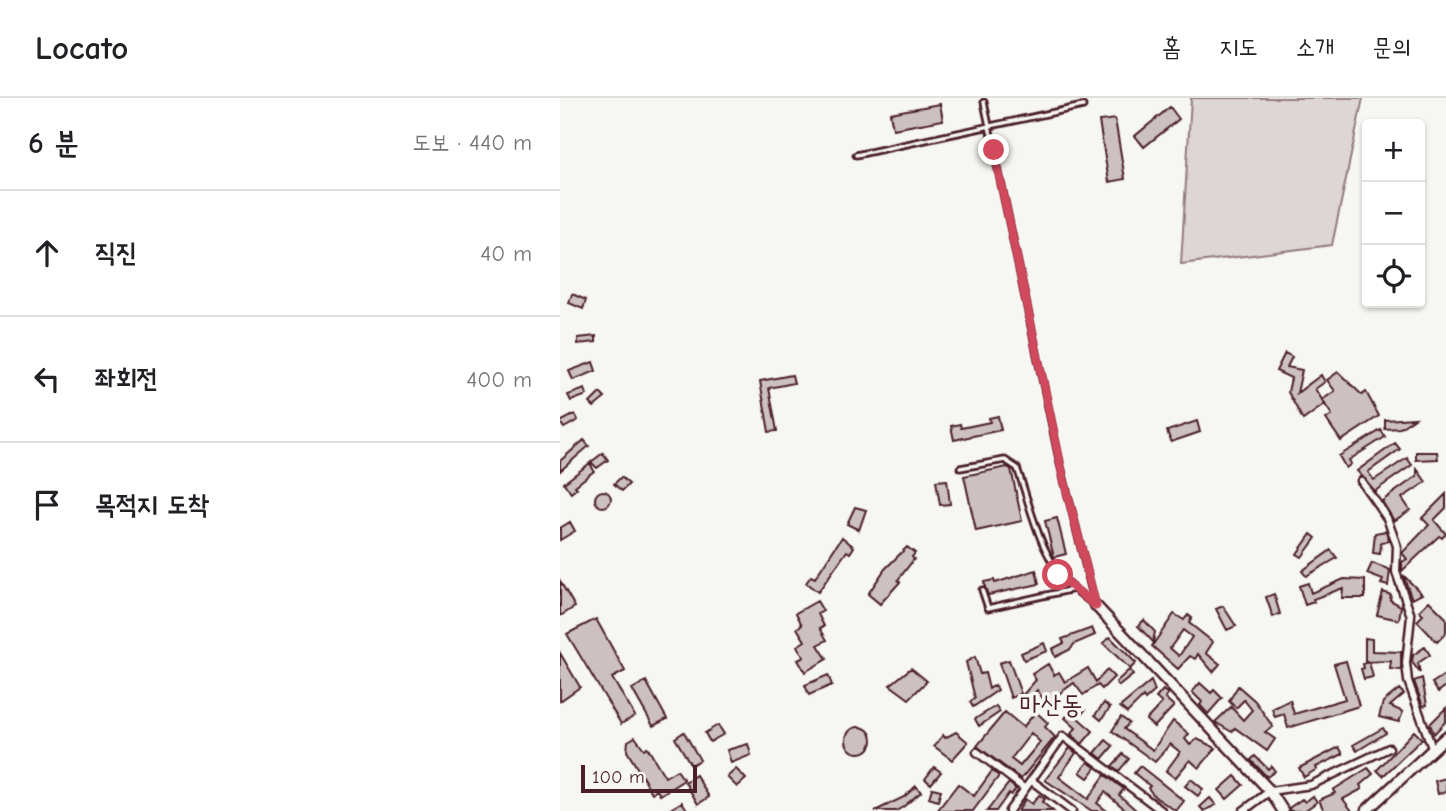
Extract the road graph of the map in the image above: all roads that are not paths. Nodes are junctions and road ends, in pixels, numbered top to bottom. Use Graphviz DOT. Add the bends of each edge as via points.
graph roads {
  1 [pos="984,102"];
  2 [pos="1083,106"];
  3 [pos="989,126"];
  4 [pos="856,155"];
  5 [pos="960,468"];
  6 [pos="1362,481"];
  7 [pos="1074,589"];
  8 [pos="982,590"];
  9 [pos="1096,606"];
  10 [pos="1446,737"];
  11 [pos="1389,748"];
  12 [pos="1432,748"];
  13 [pos="976,752"];
  14 [pos="1032,780"];
  15 [pos="1025,789"];
  16 [pos="1270,791"];
  17 [pos="1009,811"];
  18 [pos="1072,811"];
  19 [pos="1163,811"];
  20 [pos="1243,811"];
  21 [pos="1283,811"];
  22 [pos="1366,811"];
  1 -- 3 [label="lane"];
  2 -- 3 [label="lane"];
  3 -- 4 [label="lane"];
  3 -- 9 [label="lane" via="1062,470"];
  5 -- 7 [label="lane" via="1006,460 1017,468 1048,559"];
  6 -- 12 [label="street" via="1387,518 1397,546 1396,572 1411,615 1406,663 1409,681"];
  7 -- 8 [label="lane" via="988,608"];
  7 -- 9 [label="lane"];
  9 -- 16 [label="street"];
  10 -- 12 [label="street"];
  11 -- 16 [label="street" via="1311,785"];
  12 -- 22 [label="street"];
  13 -- 15 [label="street"];
  14 -- 15 [label="street"];
  14 -- 18 [label="street"];
  14 -- 19 [label="street" via="1063,736"];
  15 -- 17 [label="street"];
  16 -- 20 [label="street"];
  16 -- 21 [label="street"];
}
